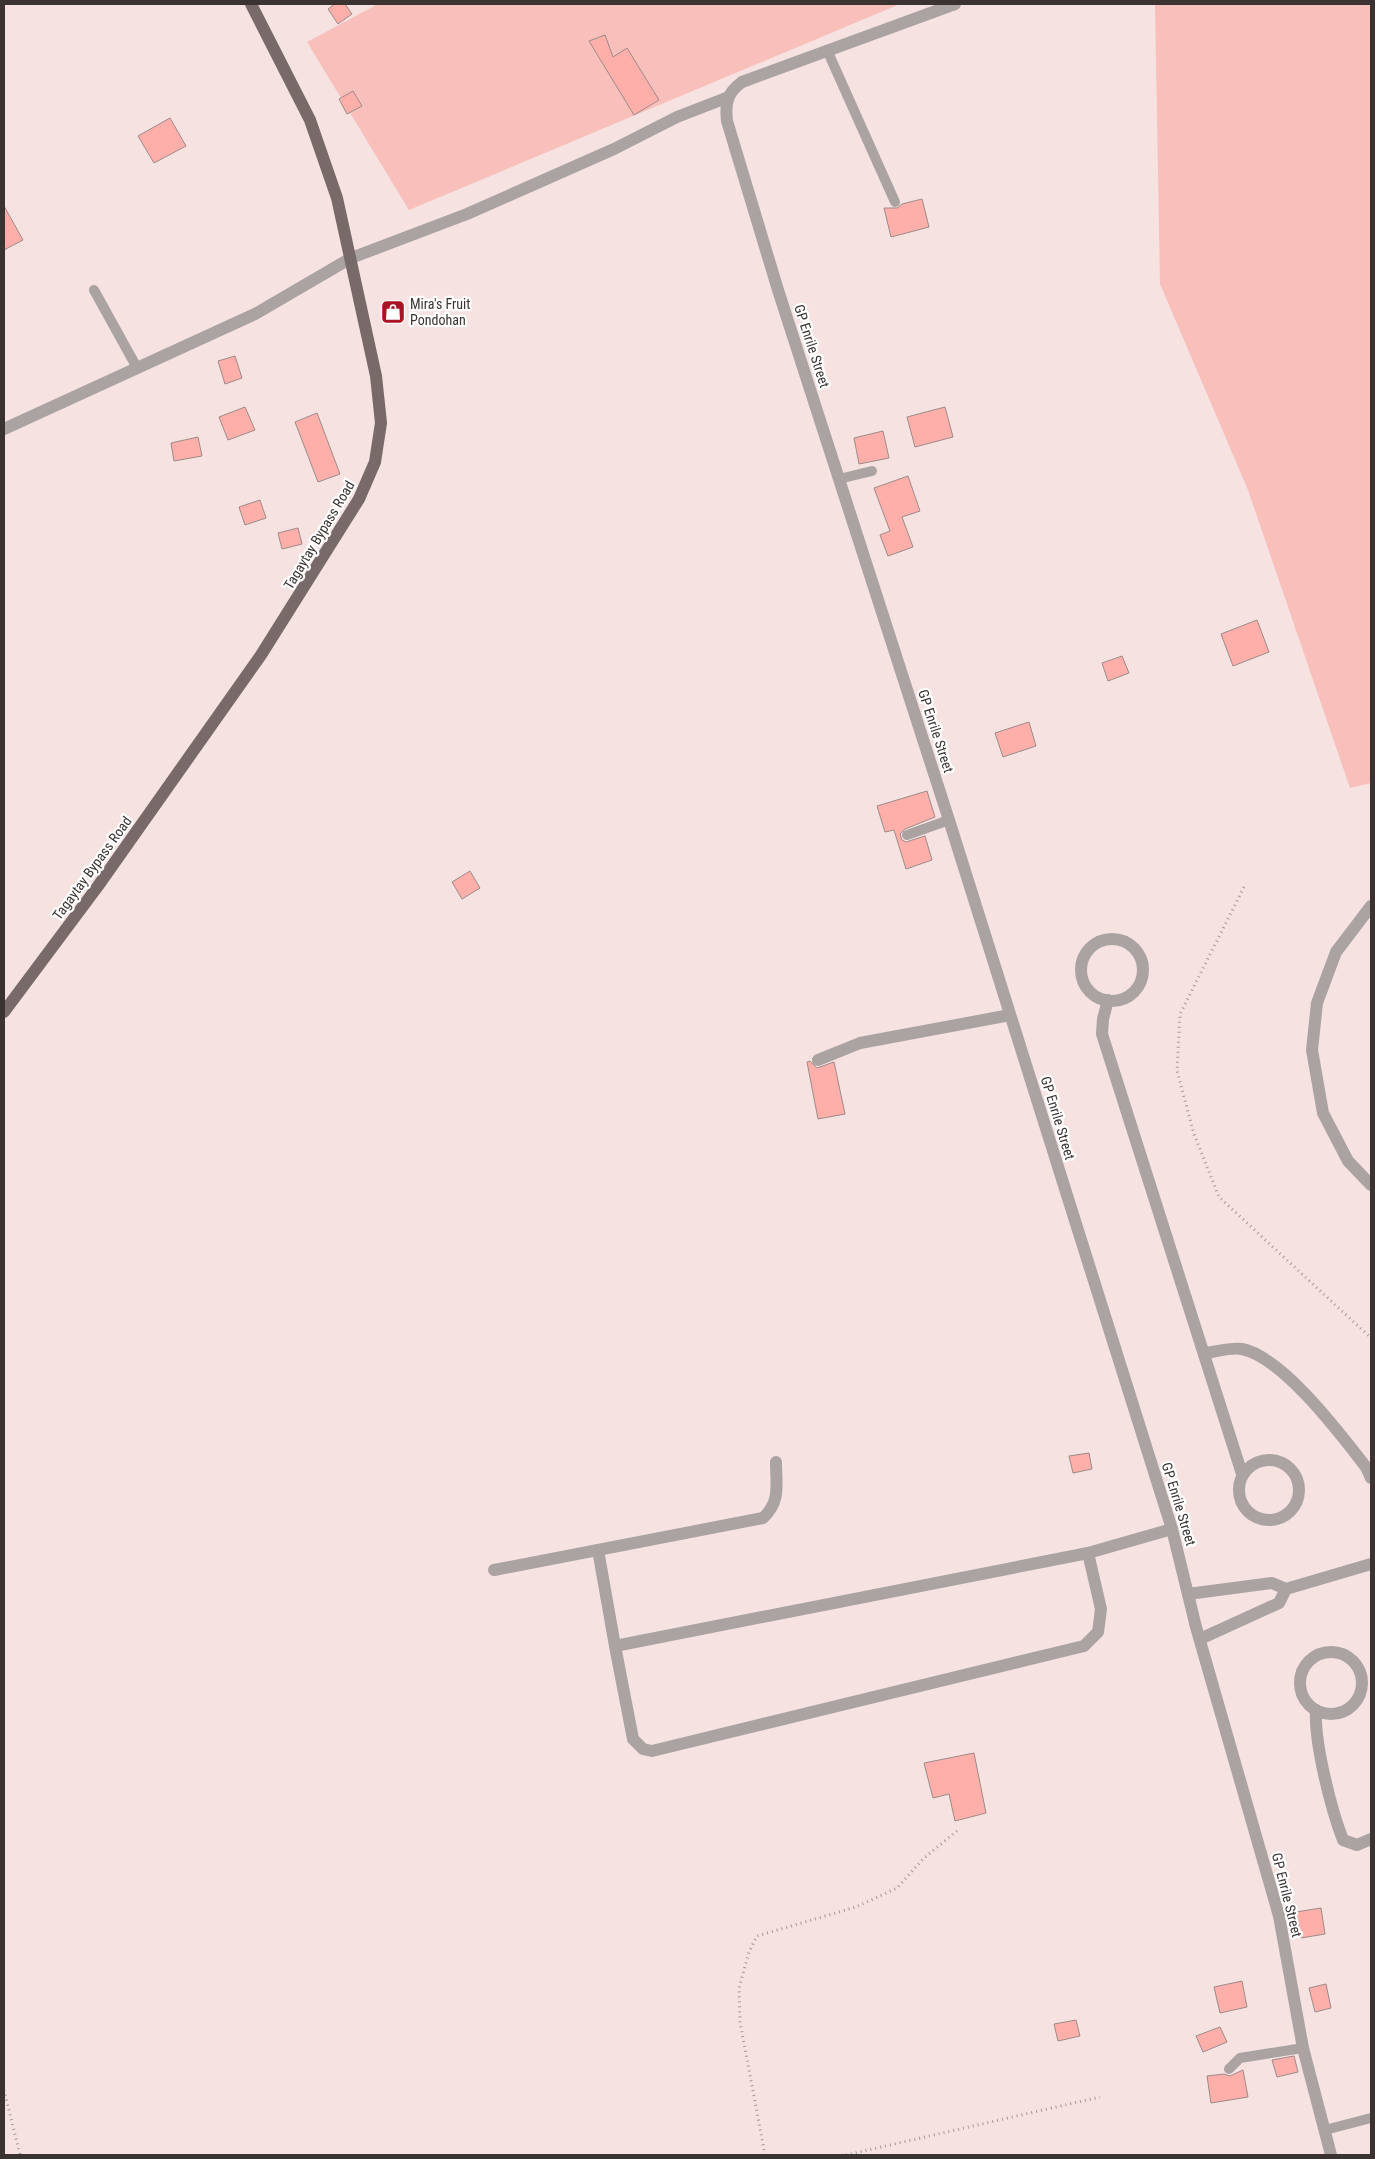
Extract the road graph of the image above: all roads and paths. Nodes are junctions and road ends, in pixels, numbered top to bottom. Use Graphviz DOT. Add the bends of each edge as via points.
graph roads {
  1 [pos="251,4"];
  2 [pos="955,4"];
  3 [pos="827,50"];
  4 [pos="726,98"];
  5 [pos="895,202"];
  6 [pos="351,258"];
  7 [pos="94,290"];
  8 [pos="136,366"];
  9 [pos="4,429"];
  10 [pos="872,471"];
  11 [pos="839,479"];
  12 [pos="949,820"];
  13 [pos="907,835"];
  14 [pos="1244,887"];
  15 [pos="1371,906"];
  16 [pos="1108,1000"];
  17 [pos="4,1012"];
  18 [pos="1010,1015"];
  19 [pos="818,1060"];
  20 [pos="1371,1185"];
  21 [pos="1371,1338"];
  22 [pos="1204,1353"];
  23 [pos="776,1462"];
  24 [pos="1242,1474"];
  25 [pos="1371,1478"];
  26 [pos="1172,1529"];
  27 [pos="598,1550"];
  28 [pos="1088,1553"];
  29 [pos="1371,1564"];
  30 [pos="494,1570"];
  31 [pos="1286,1589"];
  32 [pos="1188,1594"];
  33 [pos="1200,1639"];
  34 [pos="615,1646"];
  35 [pos="1316,1710"];
  36 [pos="958,1830"];
  37 [pos="1371,1839"];
  38 [pos="1302,2048"];
  39 [pos="1229,2069"];
  40 [pos="4,2090"];
  41 [pos="1100,2098"];
  42 [pos="1371,2118"];
  43 [pos="1325,2130"];
  44 [pos="20,2155"];
  45 [pos="765,2155"];
  46 [pos="846,2155"];
  47 [pos="1332,2155"];
  1 -- 6 [label="main road, Tagaytay Bypass Road" via="318,139 337,198"];
  2 -- 3 [label="street"];
  3 -- 4 [label="street" via="748,79"];
  3 -- 5 [label="lane"];
  4 -- 6 [label="street" via="677,117 614,149 467,214"];
  4 -- 11 [label="street, GP Enrile Street" via="727,121"];
  6 -- 8 [label="street" via="255,314"];
  6 -- 17 [label="main road, Tagaytay Bypass Road" via="380,409 378,449 366,486 261,655"];
  7 -- 8 [label="lane"];
  8 -- 9 [label="street"];
  10 -- 11 [label="lane"];
  11 -- 12 [label="street, GP Enrile Street"];
  12 -- 13 [label="lane"];
  12 -- 18 [label="street, GP Enrile Street"];
  14 -- 21 [label="path" via="1180,1014 1177,1071 1194,1134 1219,1197"];
  15 -- 20 [label="street" via="1336,952 1317,1003 1312,1050 1323,1113 1348,1161"];
  16 -- 16 [label="street" via="1129,996 1142,977 1143,964 1138,952 1117,939 1093,945 1085,955 1082,967 1083,979 1089,990"];
  16 -- 22 [label="street" via="1102,1034"];
  18 -- 19 [label="street" via="860,1043"];
  18 -- 26 [label="street, GP Enrile Street"];
  22 -- 24 [label="street"];
  22 -- 25 [label="street" via="1242,1349 1268,1361 1315,1402"];
  23 -- 27 [label="street" via="776,1499 773,1509 763,1518"];
  24 -- 24 [label="street" via="1238,1486 1240,1499 1254,1517 1276,1520 1294,1508 1300,1484 1286,1463 1274,1459 1261,1460"];
  26 -- 28 [label="street"];
  26 -- 32 [label="street, GP Enrile Street"];
  27 -- 30 [label="street"];
  27 -- 34 [label="street"];
  28 -- 34 [label="street"];
  28 -- 34 [label="street" via="1101,1609 1098,1632 1084,1646 652,1751 642,1749 633,1739"];
  29 -- 31 [label="street"];
  31 -- 32 [label="street" via="1272,1583"];
  31 -- 33 [label="street" via="1279,1603"];
  32 -- 33 [label="street, GP Enrile Street"];
  33 -- 38 [label="street, GP Enrile Street" via="1279,1916"];
  35 -- 35 [label="street" via="1337,1713 1356,1701 1361,1690 1361,1677 1347,1656 1323,1653 1312,1658 1304,1668 1301,1692"];
  35 -- 37 [label="street" via="1316,1734 1343,1840 1357,1845"];
  36 -- 45 [label="path" via="923,1859 897,1888 856,1907 757,1936 739,1988 740,2022"];
  38 -- 39 [label="lane" via="1240,2058"];
  38 -- 43 [label="street, GP Enrile Street"];
  40 -- 44 [label="path"];
  41 -- 46 [label="path"];
  42 -- 43 [label="lane"];
  43 -- 47 [label="street, GP Enrile Street"];
}
